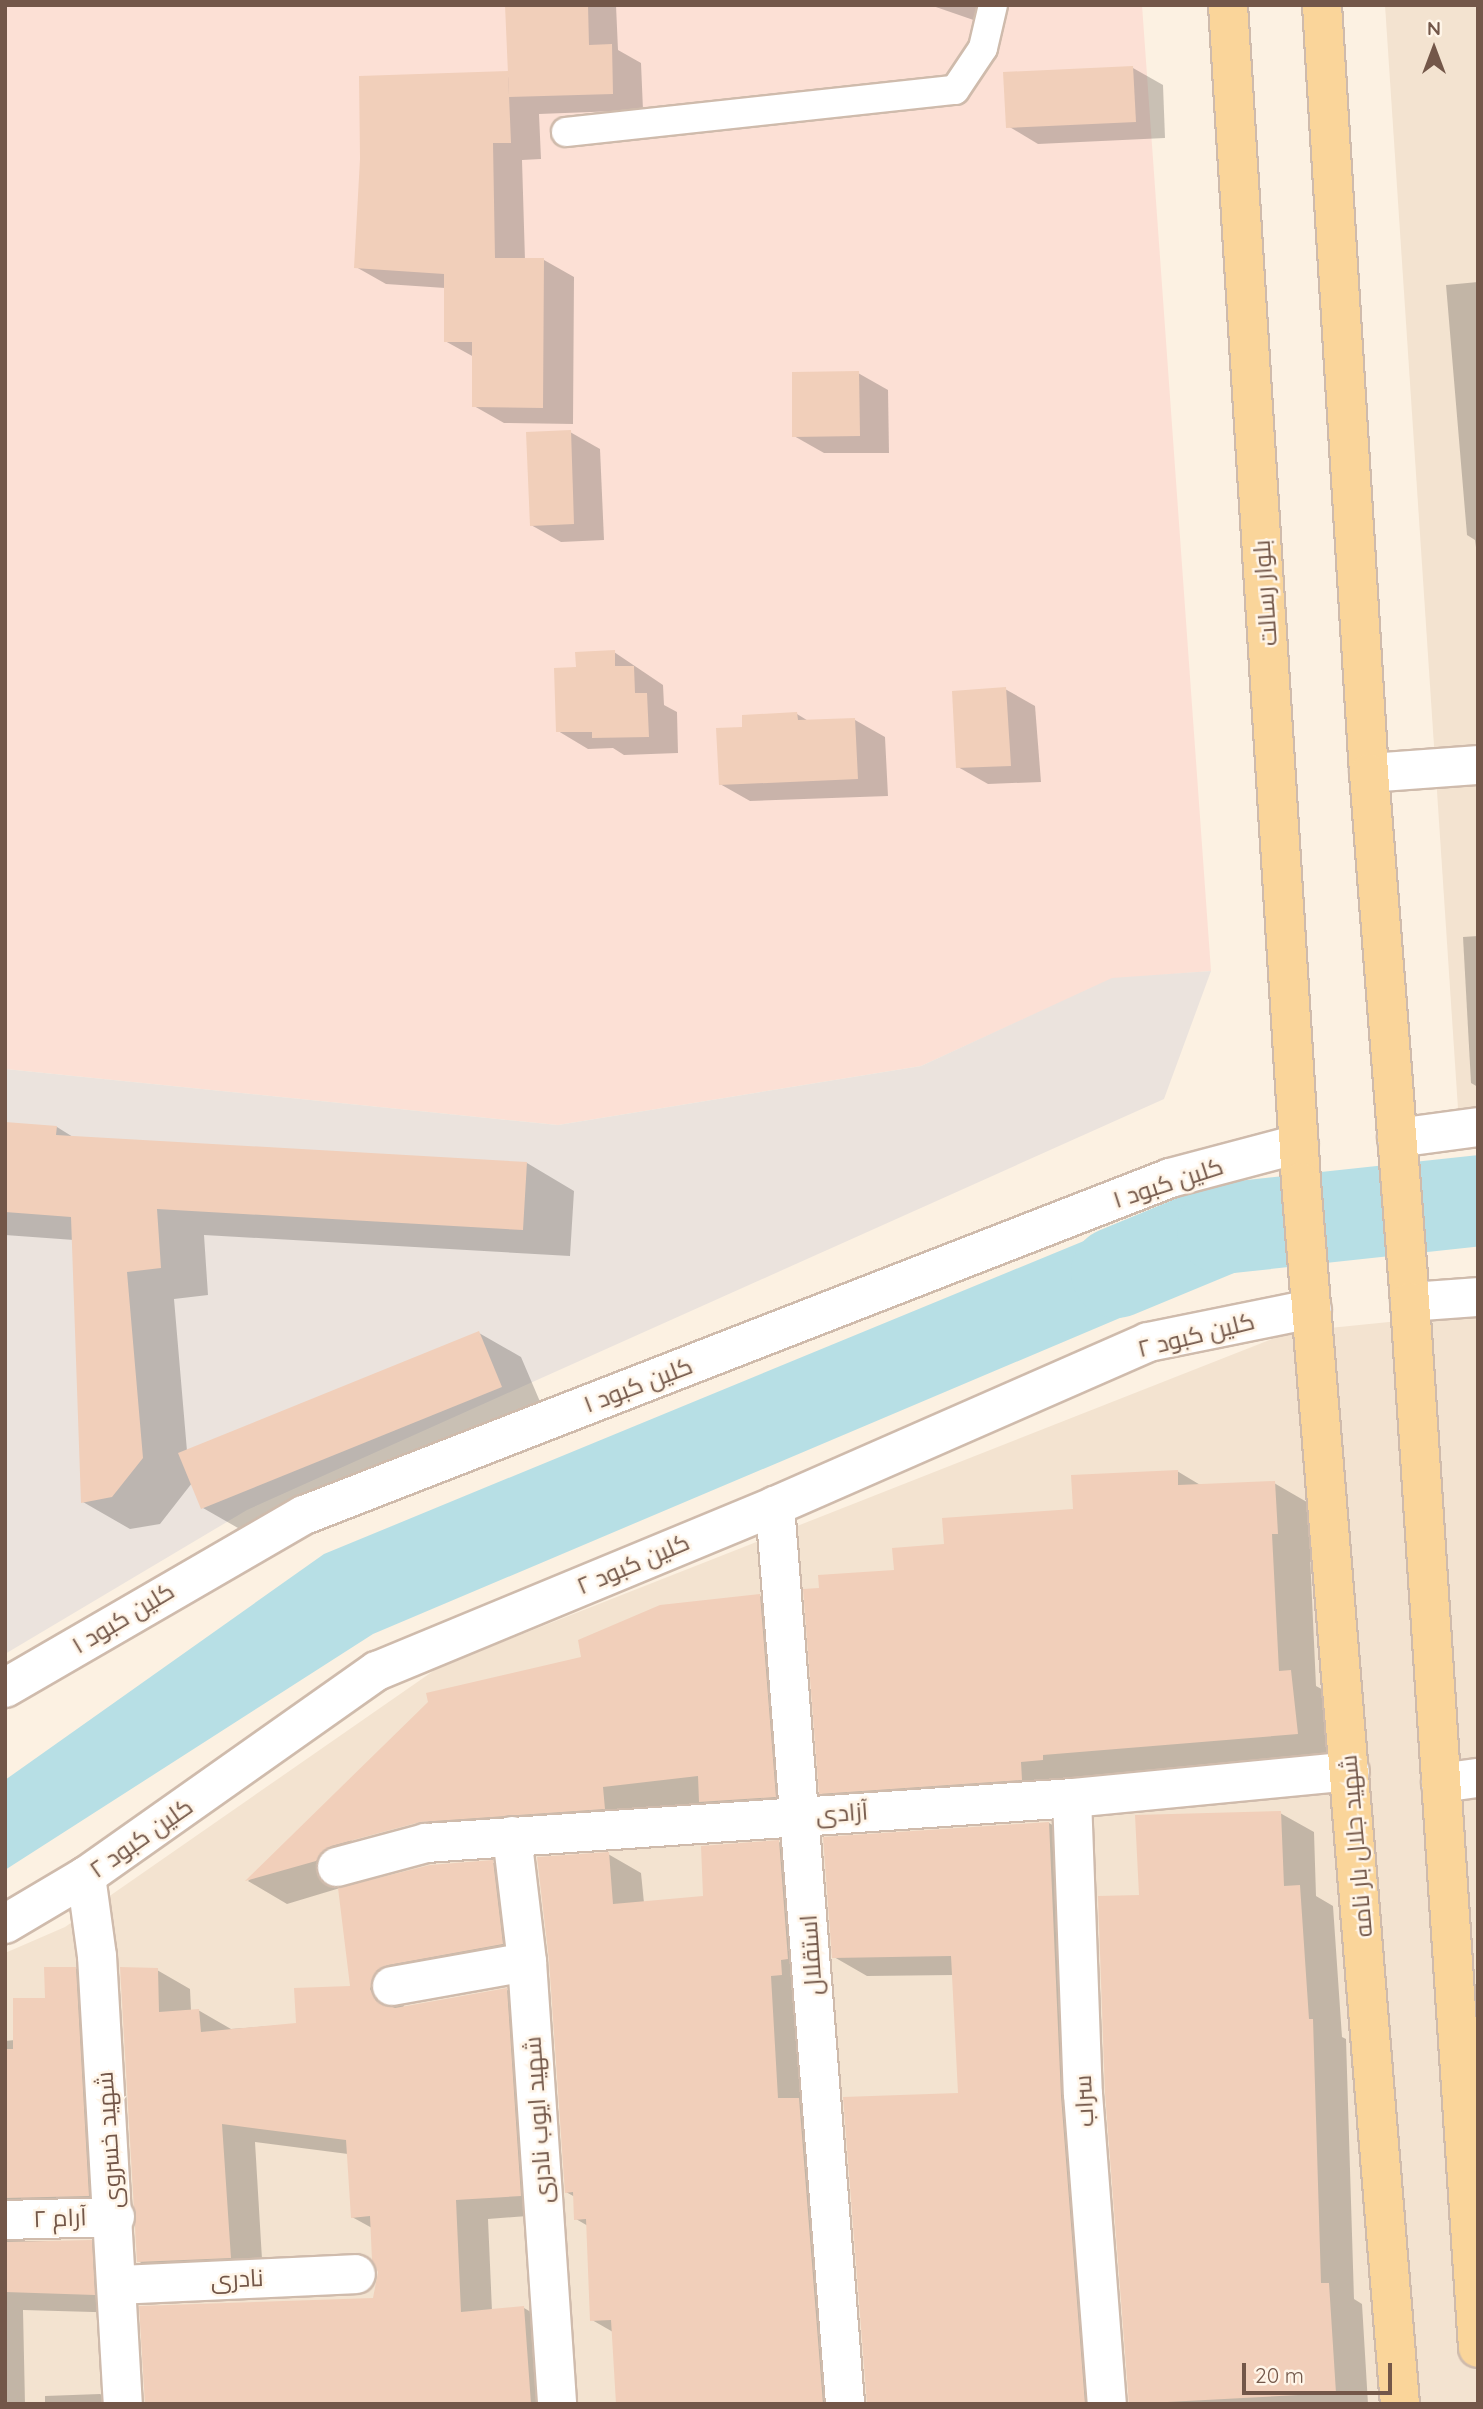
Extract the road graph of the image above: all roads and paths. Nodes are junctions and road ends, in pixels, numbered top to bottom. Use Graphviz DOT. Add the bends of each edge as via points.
graph roads {
  1 [pos="993,5"];
  2 [pos="1228,5"];
  3 [pos="1322,5"];
  4 [pos="566,132"];
  5 [pos="1478,765"];
  6 [pos="1369,773"];
  7 [pos="1478,1127"];
  8 [pos="1299,1144"];
  9 [pos="1398,1155"];
  10 [pos="1301,1182"];
  11 [pos="1409,1289"];
  12 [pos="1478,1297"];
  13 [pos="1311,1299"];
  14 [pos="775,1506"];
  15 [pos="5,1688"];
  16 [pos="1350,1771"];
  17 [pos="1459,1780"];
  18 [pos="1072,1798"];
  19 [pos="800,1816"];
  20 [pos="512,1836"];
  21 [pos="337,1867"];
  22 [pos="86,1876"];
  23 [pos="5,1924"];
  24 [pos="527,1962"];
  25 [pos="392,1986"];
  26 [pos="114,2217"];
  27 [pos="5,2220"];
  28 [pos="356,2274"];
  29 [pos="118,2285"];
  30 [pos="1478,2348"];
  31 [pos="123,2404"];
  32 [pos="557,2404"];
  33 [pos="845,2404"];
  34 [pos="1107,2404"];
  35 [pos="1400,2404"];
  1 -- 4 [label="lane" via="983,48 955,90"];
  2 -- 8 [label="main road, بلوار رسالت"];
  3 -- 6 [label="main road"];
  5 -- 6 [label="street"];
  6 -- 9 [label="main road"];
  7 -- 9 [label="street"];
  8 -- 10 [label="main road, بلوار رسالت"];
  8 -- 15 [label="street, کلین کبود ۱" via="1170,1178 304,1515"];
  9 -- 11 [label="main road"];
  10 -- 13 [label="main road, شهید جلال بار نامه"];
  11 -- 12 [label="street"];
  11 -- 17 [label="main road"];
  13 -- 14 [label="street, کلین کبود ۲" via="1148,1342"];
  13 -- 16 [label="main road, شهید جلال بار نامه"];
  14 -- 19 [label="street, استقلال"];
  14 -- 22 [label="street, کلین کبود ۲" via="377,1671"];
  16 -- 18 [label="street, آزادی"];
  16 -- 35 [label="main road, شهید جلال بار نامه"];
  17 -- 30 [label="main road"];
  18 -- 19 [label="street, آزادی"];
  18 -- 34 [label="street, سراب" via="1083,2094"];
  19 -- 20 [label="street, آزادی"];
  19 -- 33 [label="street, استقلال"];
  20 -- 21 [label="street, آزادی" via="426,1843"];
  20 -- 24 [label="street, شهید ایوب نادری"];
  22 -- 23 [label="street, کلین کبود ۲"];
  22 -- 26 [label="street, شهید خسروی" via="97,1956"];
  24 -- 25 [label="street"];
  24 -- 32 [label="street, شهید ایوب نادری"];
  26 -- 27 [label="street, آرام ۲"];
  26 -- 29 [label="street, شهید خسروی"];
  28 -- 29 [label="street, نادری"];
  29 -- 31 [label="street, شهید خسروی"];
}
